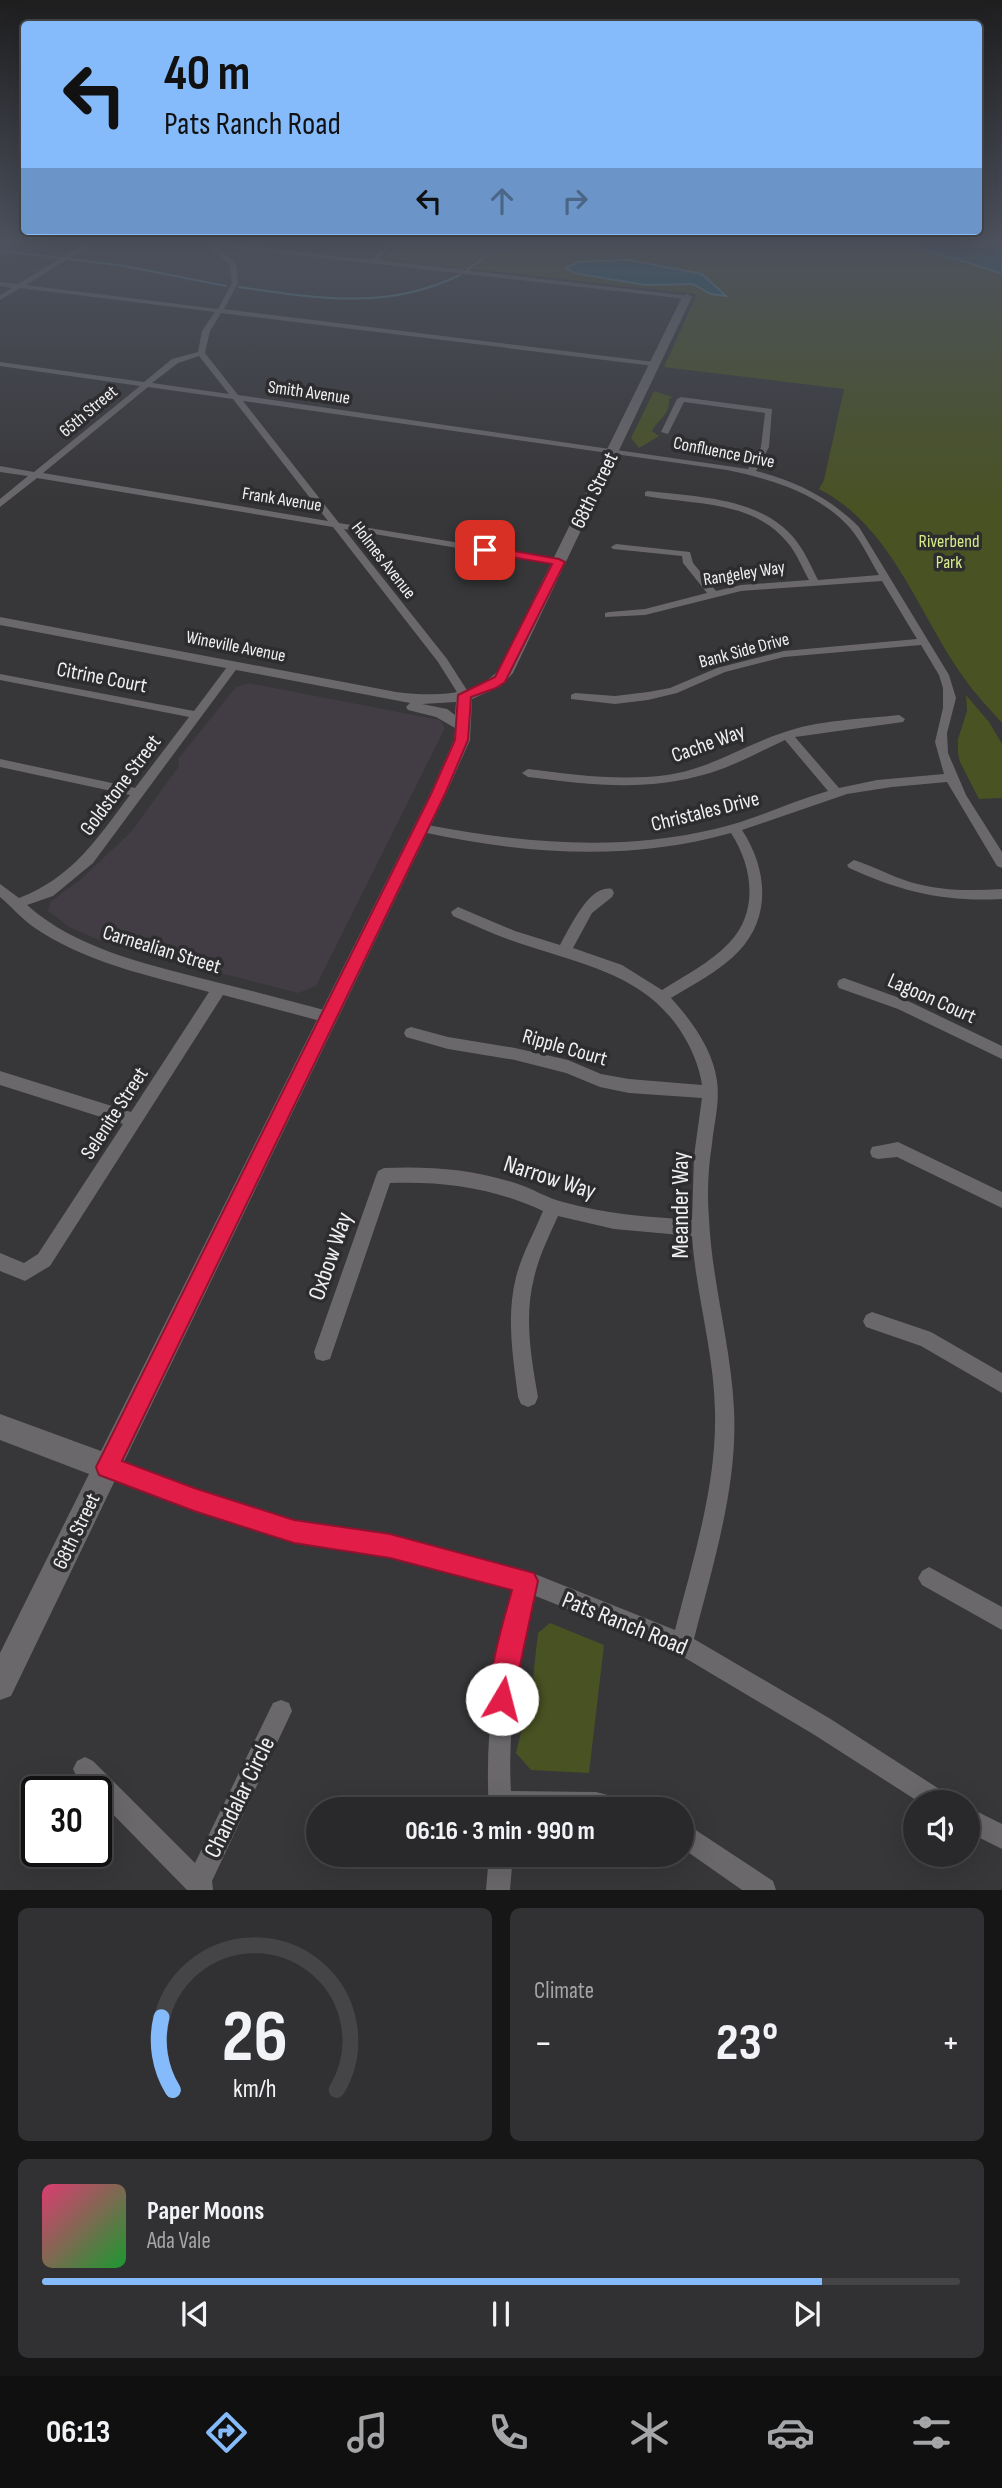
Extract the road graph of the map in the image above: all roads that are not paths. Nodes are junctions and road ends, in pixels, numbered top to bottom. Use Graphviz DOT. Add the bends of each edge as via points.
graph roads {
  1 [pos="206,330"];
  2 [pos="382,330"];
  3 [pos="671,330"];
  4 [pos="201,352"];
  5 [pos="0,364"];
  6 [pos="654,364"];
  7 [pos="145,384"];
  8 [pos="233,397"];
  9 [pos="665,432"];
  10 [pos="614,451"];
  11 [pos="0,469"];
  12 [pos="751,472"];
  13 [pos="36,474"];
  14 [pos="648,494"];
  15 [pos="0,504"];
  16 [pos="336,524"];
  17 [pos="616,547"];
  18 [pos="559,562"];
  19 [pos="886,578"];
  20 [pos="814,581"];
  21 [pos="713,594"];
  22 [pos="610,615"];
  23 [pos="0,621"];
  24 [pos="924,642"];
  25 [pos="234,665"];
  26 [pos="0,677"];
  27 [pos="369,692"];
  28 [pos="464,695"];
  29 [pos="575,697"];
  30 [pos="197,715"];
  31 [pos="899,719"];
  32 [pos="464,727"];
  33 [pos="787,735"];
  34 [pos="0,763"];
  35 [pos="528,772"];
  36 [pos="953,777"];
  37 [pos="138,793"];
  38 [pos="836,793"];
  39 [pos="422,828"];
  40 [pos="734,828"];
  41 [pos="1002,863"];
  42 [pos="854,865"];
  43 [pos="0,889"];
  44 [pos="607,893"];
  45 [pos="1002,894"];
  46 [pos="17,904"];
  47 [pos="458,912"];
  48 [pos="565,950"];
  49 [pos="844,984"];
  50 [pos="219,989"];
  51 [pos="660,998"];
  52 [pos="328,1017"];
  53 [pos="411,1033"];
  54 [pos="1002,1053"];
  55 [pos="0,1078"];
  56 [pos="710,1092"];
  57 [pos="133,1120"];
  58 [pos="878,1152"];
  59 [pos="384,1176"];
  60 [pos="1002,1200"];
  61 [pos="553,1207"];
  62 [pos="701,1229"];
  63 [pos="0,1262"];
  64 [pos="872,1321"];
  65 [pos="323,1352"];
  66 [pos="1002,1384"];
  67 [pos="528,1397"];
  68 [pos="0,1427"];
  69 [pos="107,1467"];
  70 [pos="929,1578"];
  71 [pos="526,1581"];
  72 [pos="1002,1619"];
  73 [pos="682,1644"];
  74 [pos="0,1685"];
  75 [pos="281,1711"];
  76 [pos="85,1769"];
  77 [pos="920,1790"];
  78 [pos="500,1797"];
  79 [pos="980,1825"];
  80 [pos="1002,1837"];
  81 [pos="694,1842"];
  82 [pos="499,1867"];
  83 [pos="201,1886"];
  84 [pos="757,1887"];
  85 [pos="498,1889"];
  1 -- 4 [label="street"];
  2 -- 6 [label="street"];
  3 -- 6 [label="street, 68th Street"];
  4 -- 7 [label="street, 65th Street" via="175,361"];
  4 -- 8 [label="street, Holmes Avenue"];
  5 -- 7 [label="street, Smith Avenue"];
  6 -- 10 [label="street, 68th Street"];
  7 -- 8 [label="street, Smith Avenue"];
  7 -- 13 [label="street, 65th Street"];
  8 -- 10 [label="street, Smith Avenue"];
  8 -- 16 [label="street, Holmes Avenue"];
  9 -- 12 [label="street" via="681,399 769,411 765,447"];
  10 -- 12 [label="street, Confluence Drive"];
  10 -- 18 [label="street, 68th Street"];
  11 -- 13 [label="street, Frank Avenue"];
  12 -- 19 [label="street, Confluence Drive" via="806,492 839,512 856,529"];
  13 -- 15 [label="street, 65th Street"];
  13 -- 16 [label="street, Frank Avenue"];
  14 -- 20 [label="street" via="719,504 774,524 793,543"];
  16 -- 18 [label="street, Frank Avenue"];
  16 -- 28 [label="street, Holmes Avenue" via="443,661"];
  17 -- 21 [label="street" via="687,554 688,563"];
  18 -- 28 [label="street, 68th Street" via="500,679"];
  19 -- 20 [label="street, Rangeley Way"];
  19 -- 24 [label="street, Confluence Drive"];
  20 -- 21 [label="street, Rangeley Way"];
  21 -- 22 [label="street, Rangeley Way" via="645,612"];
  23 -- 25 [label="street, Wineville Avenue"];
  24 -- 29 [label="street, Bank Side Drive" via="784,654 720,670 673,691 649,696 615,700"];
  24 -- 36 [label="street, Confluence Drive" via="952,691 941,738"];
  25 -- 27 [label="street, Wineville Avenue"];
  25 -- 30 [label="street, Goldstone Street"];
  26 -- 30 [label="street, Citrine Court"];
  27 -- 28 [label="street, Wineville Avenue" via="417,699"];
  27 -- 32 [label="street" via="387,703 441,713"];
  28 -- 32 [label="street, 68th Street"];
  30 -- 37 [label="street, Goldstone Street"];
  31 -- 33 [label="street, Cache Way"];
  32 -- 39 [label="street, 68th Street" via="455,758"];
  33 -- 35 [label="street, Cache Way" via="709,769 667,779 599,782"];
  33 -- 38 [label="street"];
  34 -- 37 [label="street"];
  36 -- 38 [label="street, Christales Drive"];
  36 -- 41 [label="street, Confluence Drive"];
  37 -- 46 [label="street, Goldstone Street" via="88,860 48,892"];
  38 -- 40 [label="street, Christales Drive"];
  39 -- 40 [label="street, Christales Drive" via="498,843 565,849 651,845"];
  39 -- 52 [label="street, 68th Street"];
  40 -- 51 [label="street" via="754,866 758,886 745,933 728,953"];
  42 -- 45 [label="street" via="901,887 961,896"];
  43 -- 46 [label="street, Carnealian Street"];
  44 -- 48 [label="street" via="587,909"];
  46 -- 50 [label="street, Carnealian Street" via="37,922 83,947"];
  47 -- 48 [label="street, Meander Way"];
  48 -- 51 [label="street, Meander Way" via="633,975"];
  49 -- 54 [label="street, Lagoon Court" via="902,1005"];
  50 -- 52 [label="street, Carnealian Street"];
  50 -- 57 [label="street, Selenite Street"];
  51 -- 56 [label="street, Meander Way" via="679,1016 695,1042"];
  52 -- 69 [label="street, 68th Street"];
  53 -- 56 [label="street, Ripple Court" via="515,1054 629,1086"];
  55 -- 57 [label="street"];
  56 -- 62 [label="street, Meander Way" via="700,1180"];
  57 -- 63 [label="street, Selenite Street" via="44,1260 25,1272"];
  58 -- 60 [label="street" via="898,1149"];
  59 -- 61 [label="street, Narrow Way" via="467,1177"];
  59 -- 65 [label="street, Oxbow Way"];
  61 -- 62 [label="street, Narrow Way" via="622,1223"];
  61 -- 67 [label="street" via="525,1276 521,1301 520,1349"];
  62 -- 73 [label="street, Meander Way" via="725,1413 714,1506"];
  64 -- 66 [label="street" via="925,1338"];
  68 -- 69 [label="street, Pats Ranch Road"];
  69 -- 71 [label="street, Pats Ranch Road" via="294,1532 390,1546"];
  69 -- 74 [label="street, 68th Street"];
  70 -- 72 [label="street"];
  71 -- 73 [label="street, Pats Ranch Road"];
  71 -- 78 [label="street" via="502,1699"];
  73 -- 77 [label="street, Pats Ranch Road"];
  75 -- 83 [label="street, Chandalar Circle"];
  76 -- 83 [label="street"];
  79 -- 80 [label="street"];
  81 -- 84 [label="street"];
  82 -- 85 [label="street"];
}
